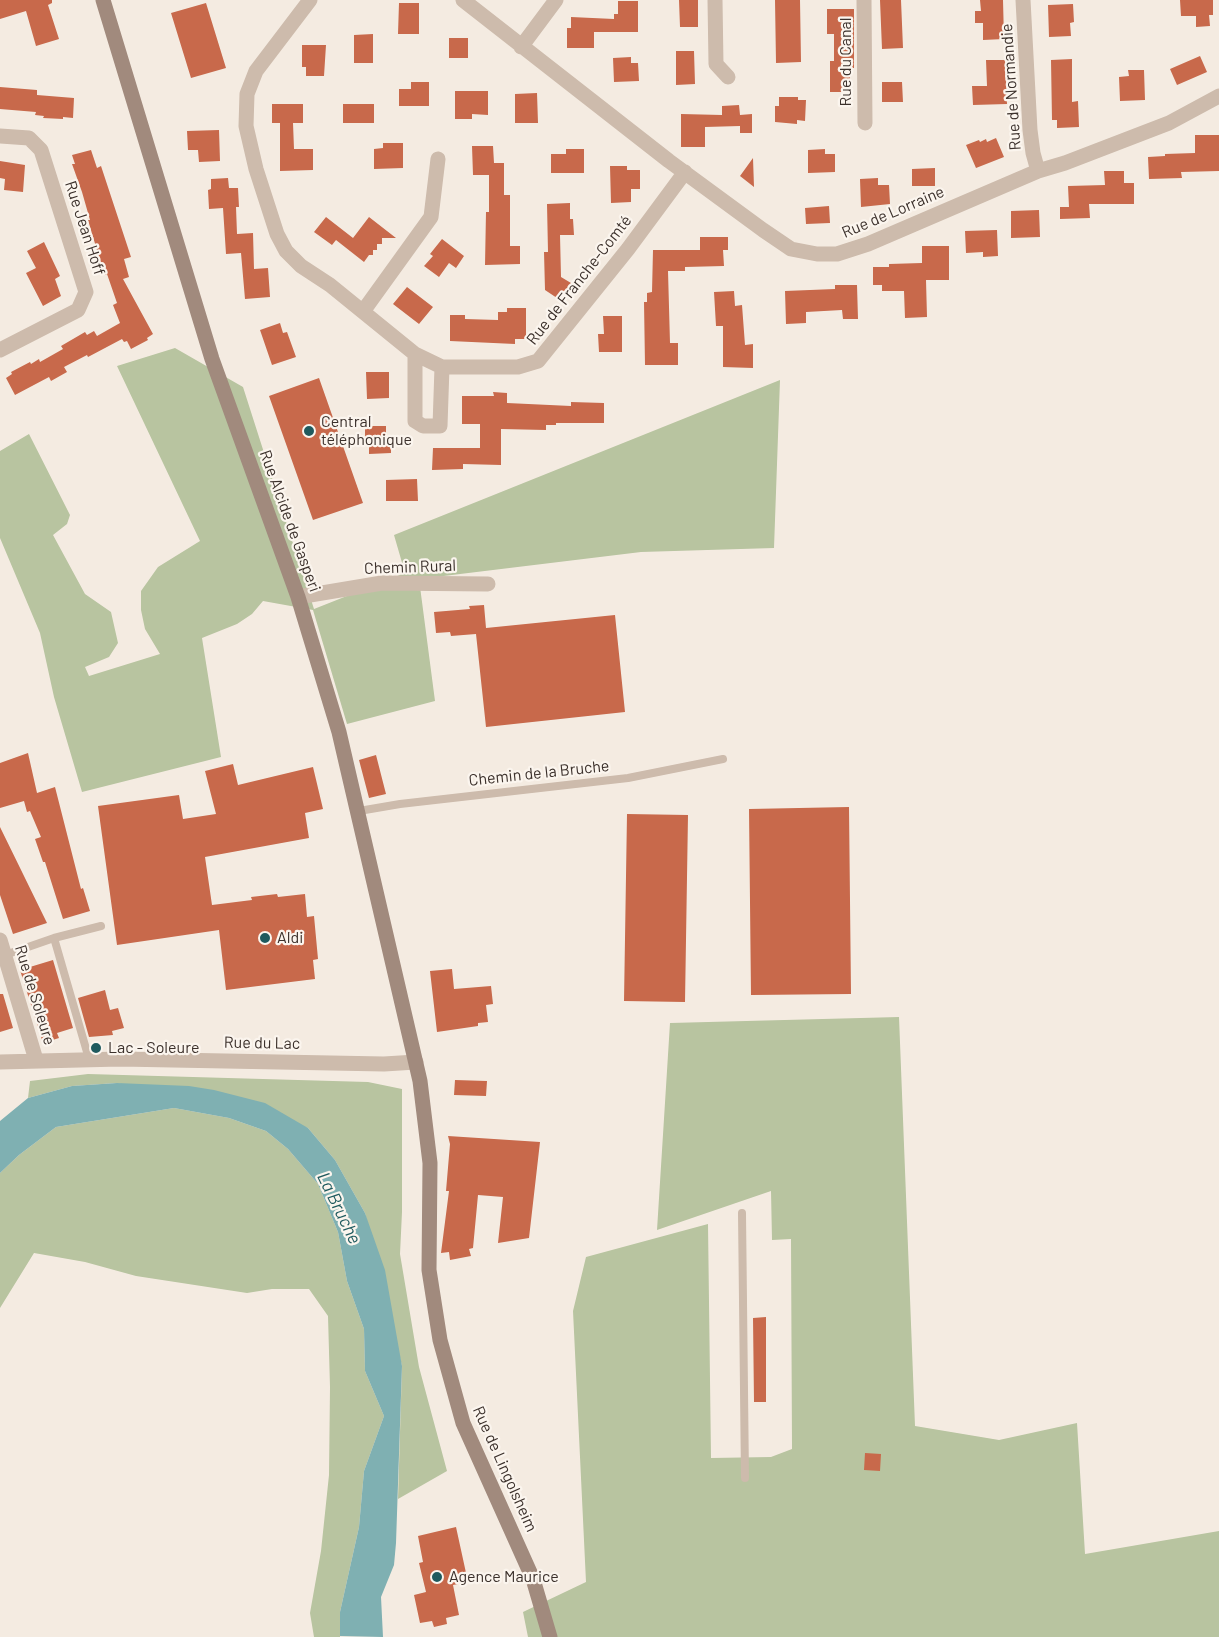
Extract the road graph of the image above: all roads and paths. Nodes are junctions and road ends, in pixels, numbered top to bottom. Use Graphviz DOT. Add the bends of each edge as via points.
graph roads {
  1 [pos="103,0"];
  2 [pos="310,0"];
  3 [pos="463,0"];
  4 [pos="556,0"];
  5 [pos="714,0"];
  6 [pos="864,0"];
  7 [pos="1023,0"];
  8 [pos="521,47"];
  9 [pos="728,77"];
  10 [pos="1219,96"];
  11 [pos="865,123"];
  12 [pos="0,136"];
  13 [pos="438,159"];
  14 [pos="1038,171"];
  15 [pos="685,172"];
  16 [pos="363,310"];
  17 [pos="0,350"];
  18 [pos="415,354"];
  19 [pos="442,367"];
  20 [pos="488,584"];
  21 [pos="298,597"];
  22 [pos="723,759"];
  23 [pos="359,811"];
  24 [pos="101,926"];
  25 [pos="54,938"];
  26 [pos="0,940"];
  27 [pos="5,955"];
  28 [pos="89,1059"];
  29 [pos="36,1060"];
  30 [pos="0,1062"];
  31 [pos="416,1062"];
  32 [pos="742,1213"];
  33 [pos="745,1478"];
  34 [pos="550,1637"];
  1 -- 21 [label="main road, Rue Alcide de Gasperi" via="212,359"];
  2 -- 16 [label="street, Rue de Franche-Comté" via="256,71 247,94 246,126 280,243 301,266"];
  3 -- 8 [label="street, Rue de Lorraine"];
  4 -- 8 [label="street"];
  5 -- 9 [label="street" via="716,64"];
  6 -- 11 [label="street, Rue du Canal"];
  7 -- 14 [label="street, Rue de Normandie" via="1030,130"];
  8 -- 15 [label="street, Rue de Lorraine"];
  10 -- 14 [label="street, Rue de Lorraine" via="1169,123"];
  12 -- 17 [label="street, Rue Jean Hoff" via="29,138 41,150 86,292 78,310"];
  13 -- 16 [label="street" via="431,217"];
  14 -- 15 [label="street, Rue de Lorraine" via="837,254 791,249"];
  15 -- 19 [label="street, Rue de Franche-Comté" via="538,361 518,367"];
  16 -- 18 [label="street, Rue de Franche-Comté"];
  18 -- 19 [label="street, Rue de Franche-Comté"];
  18 -- 19 [label="street" via="415,421 423,426 440,426"];
  20 -- 21 [label="street, Chemin Rural" via="382,583"];
  21 -- 23 [label="main road, Rue Alcide de Gasperi"];
  22 -- 23 [label="lane, Chemin de la Bruche" via="628,778"];
  23 -- 31 [label="main road, Rue Alcide de Gasperi"];
  24 -- 25 [label="lane"];
  25 -- 27 [label="lane"];
  25 -- 28 [label="lane"];
  26 -- 27 [label="street, Rue de Soleure"];
  27 -- 29 [label="street, Rue de Soleure"];
  28 -- 29 [label="street, Rue du Lac"];
  28 -- 31 [label="street, Rue du Lac"];
  29 -- 30 [label="street, Rue du Lac"];
  31 -- 34 [label="main road, Rue de Lingolsheim" via="430,1163 429,1270 442,1349 463,1423 533,1579"];
  32 -- 33 [label="lane"];
}
